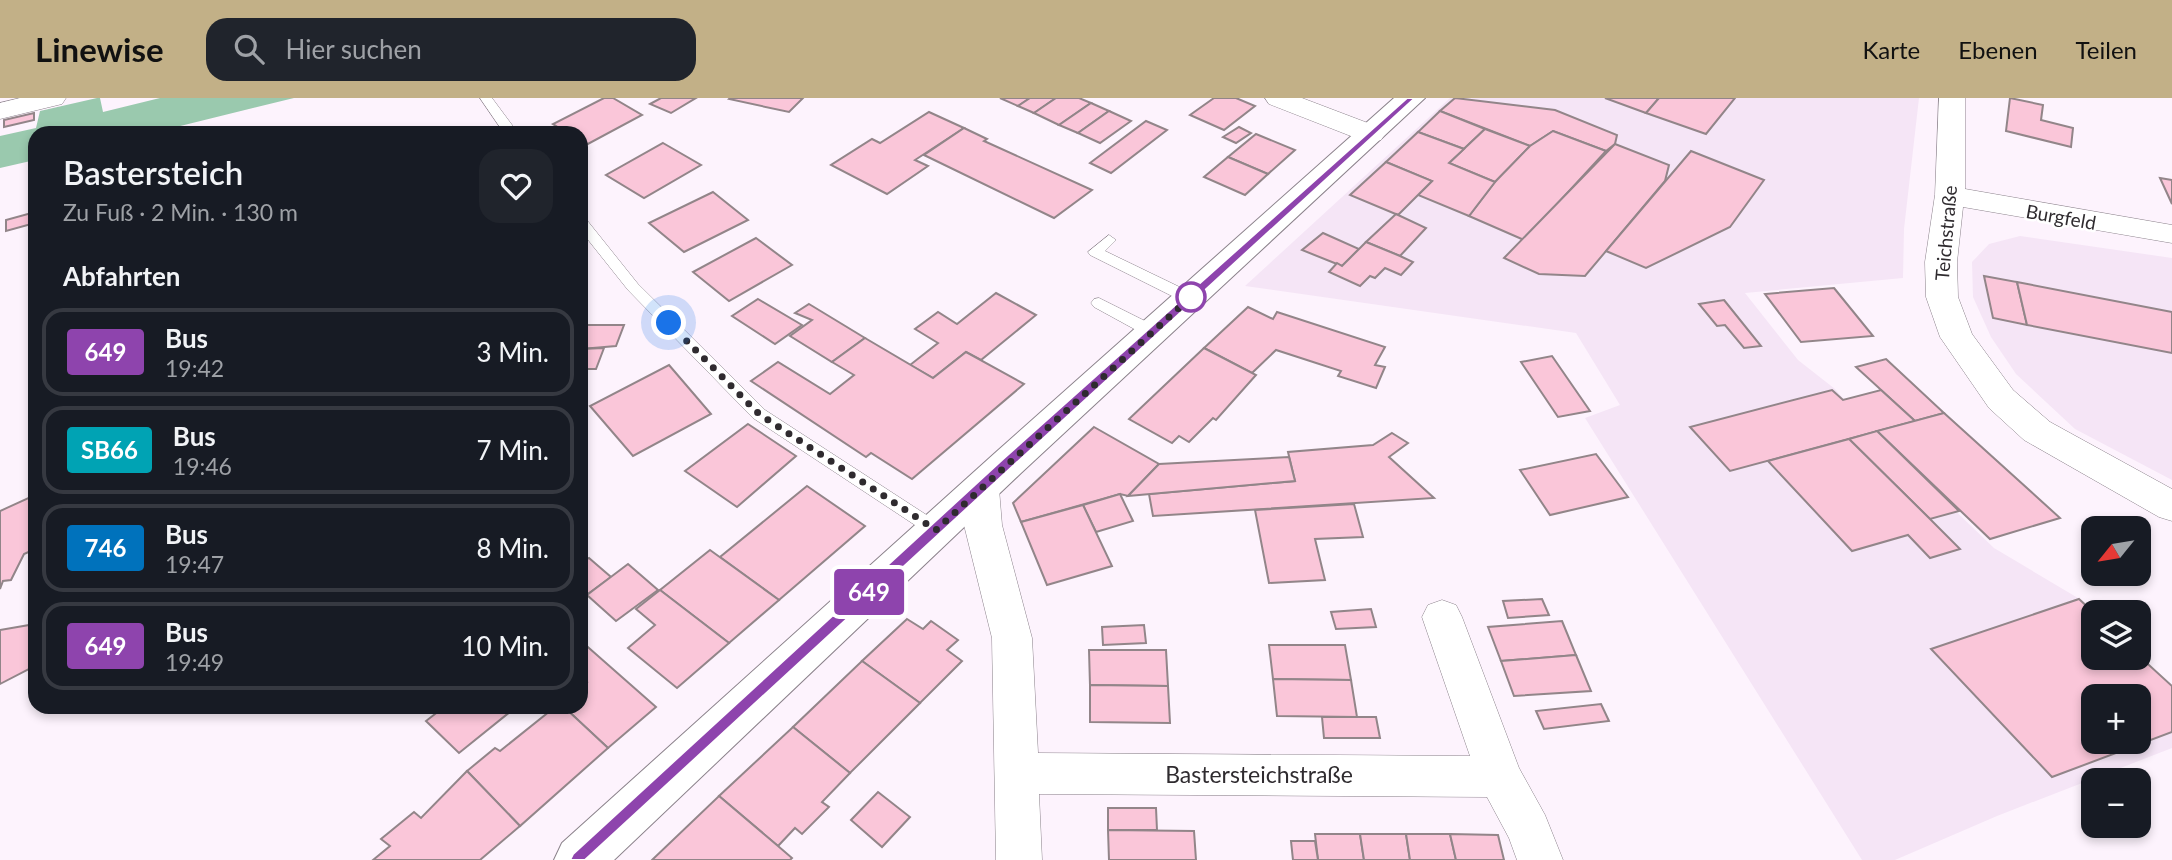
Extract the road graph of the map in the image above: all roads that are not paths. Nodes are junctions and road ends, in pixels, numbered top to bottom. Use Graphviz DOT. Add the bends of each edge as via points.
graph roads {
  1 [pos="53,98"];
  2 [pos="486,98"];
  3 [pos="1278,98"];
  4 [pos="1410,98"];
  5 [pos="1952,98"];
  6 [pos="0,111"];
  7 [pos="505,126"];
  8 [pos="1371,134"];
  9 [pos="1950,195"];
  10 [pos="588,231"];
  11 [pos="2172,234"];
  12 [pos="1109,240"];
  13 [pos="1189,298"];
  14 [pos="1099,303"];
  15 [pos="1153,332"];
  16 [pos="980,489"];
  17 [pos="2172,507"];
  18 [pos="936,530"];
  19 [pos="1442,617"];
  20 [pos="1018,773"];
  21 [pos="1500,777"];
  22 [pos="579,860"];
  23 [pos="1019,860"];
  24 [pos="1540,860"];
  1 -- 6 [label="street"];
  2 -- 7 [label="lane"];
  3 -- 8 [label="street"];
  4 -- 8 [label="main road"];
  5 -- 9 [label="street, Teichstraße"];
  8 -- 13 [label="main road"];
  9 -- 11 [label="street, Burgfeld"];
  9 -- 17 [label="street, Teichstraße" via="1943,236 1942,297 1957,337 1975,365 2001,399 2037,431"];
  10 -- 18 [label="lane" via="634,287 759,414"];
  12 -- 13 [label="lane" via="1095,253"];
  13 -- 15 [label="main road"];
  14 -- 15 [label="lane"];
  15 -- 16 [label="main road"];
  16 -- 18 [label="main road"];
  16 -- 20 [label="street" via="983,525 1012,638"];
  18 -- 22 [label="main road"];
  19 -- 21 [label="street"];
  20 -- 21 [label="street, Bastersteichstraße"];
  20 -- 23 [label="street"];
  21 -- 24 [label="street"];
}
